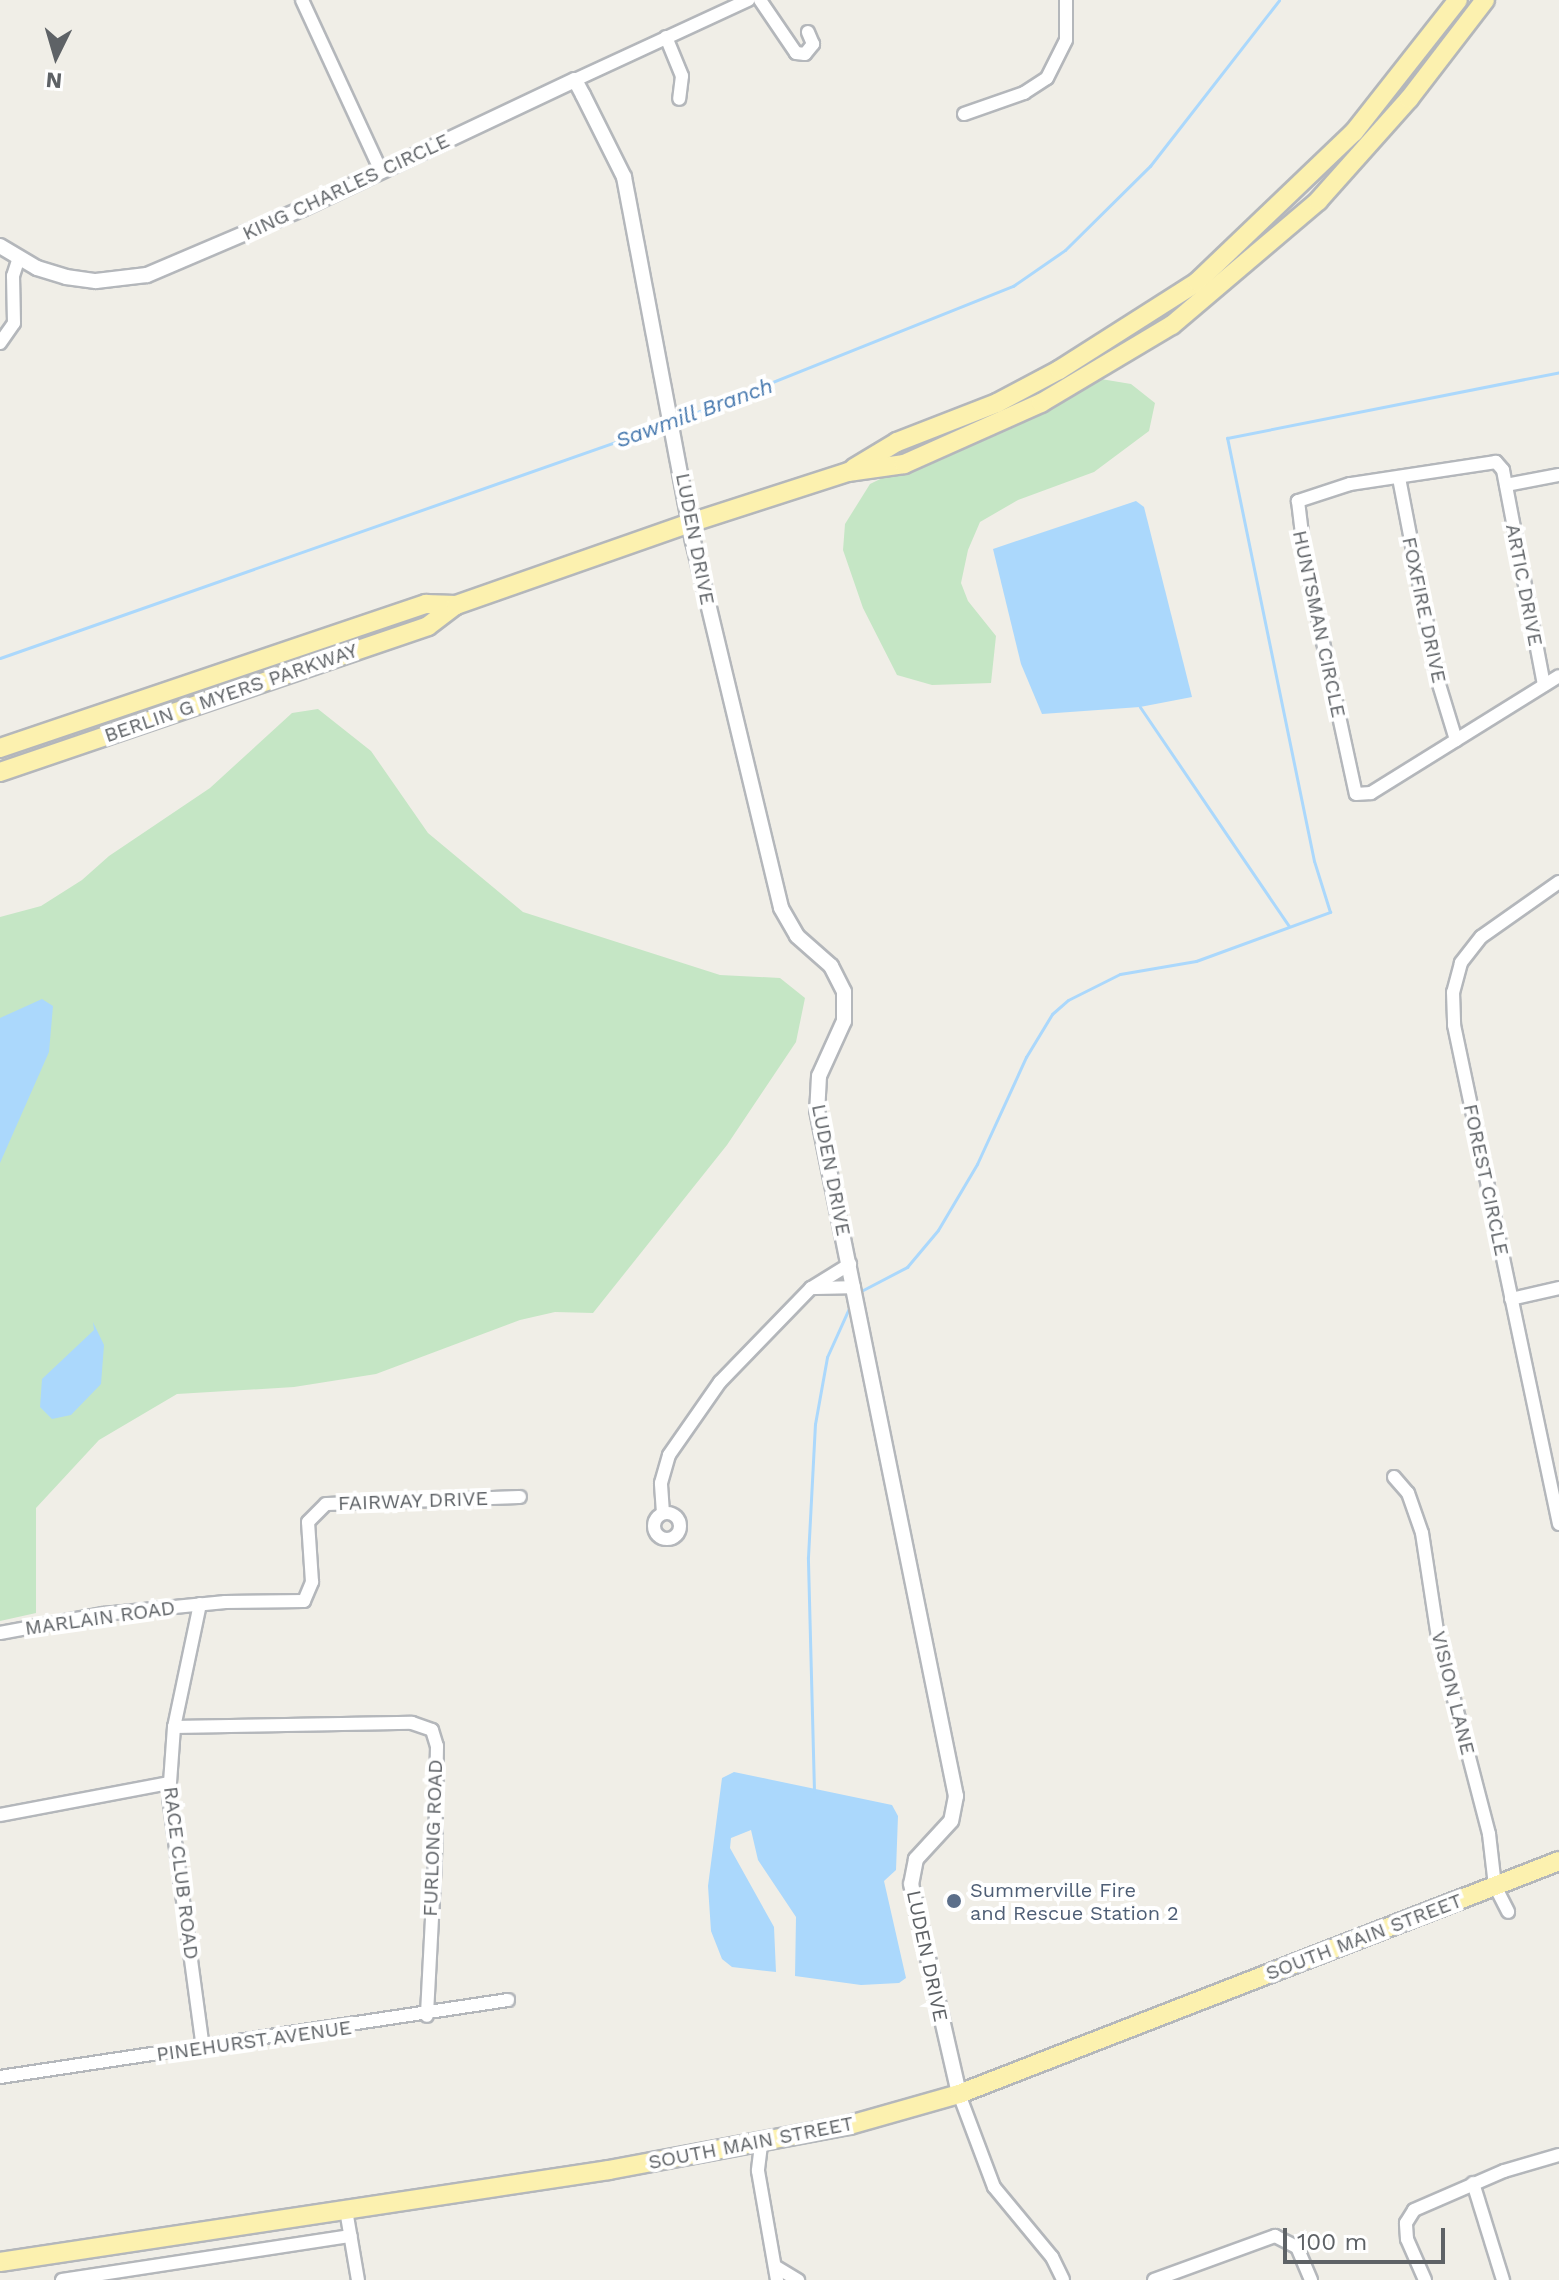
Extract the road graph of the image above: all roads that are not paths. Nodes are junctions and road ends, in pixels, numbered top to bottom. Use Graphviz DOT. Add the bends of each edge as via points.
graph roads {
  1 [pos="302,0"];
  2 [pos="748,0"];
  3 [pos="760,0"];
  4 [pos="1066,0"];
  5 [pos="1458,0"];
  6 [pos="1485,0"];
  7 [pos="808,32"];
  8 [pos="666,37"];
  9 [pos="575,80"];
  10 [pos="679,99"];
  11 [pos="964,114"];
  12 [pos="381,171"];
  13 [pos="0,246"];
  14 [pos="19,257"];
  15 [pos="0,343"];
  16 [pos="848,472"];
  17 [pos="1559,475"];
  18 [pos="1399,478"];
  19 [pos="1506,485"];
  20 [pos="690,523"];
  21 [pos="456,605"];
  22 [pos="1559,676"];
  23 [pos="1544,685"];
  24 [pos="1456,740"];
  25 [pos="0,748"];
  26 [pos="0,772"];
  27 [pos="1559,882"];
  28 [pos="850,1264"];
  29 [pos="854,1287"];
  30 [pos="811,1288"];
  31 [pos="1559,1288"];
  32 [pos="1511,1299"];
  33 [pos="1394,1477"];
  34 [pos="520,1497"];
  35 [pos="663,1513"];
  36 [pos="1559,1524"];
  37 [pos="200,1604"];
  38 [pos="0,1633"];
  39 [pos="174,1727"];
  40 [pos="169,1783"];
  41 [pos="0,1815"];
  42 [pos="1559,1861"];
  43 [pos="1495,1886"];
  44 [pos="1508,1912"];
  45 [pos="508,2000"];
  46 [pos="427,2016"];
  47 [pos="203,2048"];
  48 [pos="0,2077"];
  49 [pos="959,2094"];
  50 [pos="761,2145"];
  51 [pos="1559,2155"];
  52 [pos="1473,2183"];
  53 [pos="346,2210"];
  54 [pos="351,2236"];
  55 [pos="0,2262"];
  56 [pos="149,2274"];
  57 [pos="776,2274"];
  58 [pos="62,2280"];
  59 [pos="358,2280"];
  60 [pos="798,2280"];
  61 [pos="1063,2280"];
  62 [pos="1154,2280"];
  63 [pos="1311,2280"];
  64 [pos="1425,2280"];
  65 [pos="1503,2280"];
  1 -- 12 [label="street"];
  2 -- 8 [label="street, KING CHARLES CIRCLE"];
  3 -- 7 [label="street" via="796,53 805,54 813,44"];
  4 -- 11 [label="street" via="1066,40 1047,78 1024,93"];
  5 -- 16 [label="main road, BERLIN G MYERS PARKWAY" via="1354,132 1197,282 1059,370 997,403 897,442"];
  6 -- 16 [label="main road, BERLIN G MYERS PARKWAY" via="1409,99 1329,189 1172,325 1065,390 978,433 904,464"];
  8 -- 9 [label="street, KING CHARLES CIRCLE"];
  8 -- 10 [label="street" via="682,76"];
  9 -- 12 [label="street, KING CHARLES CIRCLE"];
  9 -- 20 [label="street, LUDEN DRIVE" via="624,177"];
  12 -- 14 [label="street, KING CHARLES CIRCLE" via="147,275 81,280 50,273"];
  13 -- 14 [label="street, KING CHARLES CIRCLE"];
  14 -- 15 [label="street" via="12,284 14,323"];
  16 -- 20 [label="main road, BERLIN G MYERS PARKWAY"];
  17 -- 19 [label="street"];
  18 -- 19 [label="street, HUNTSMAN CIRCLE" via="1488,461 1503,470"];
  18 -- 24 [label="street, FOXFIRE DRIVE" via="1438,681"];
  18 -- 24 [label="street, HUNTSMAN CIRCLE" via="1350,484 1298,501 1354,790 1371,793"];
  19 -- 23 [label="street, ARTIC DRIVE"];
  20 -- 21 [label="main road, BERLIN G MYERS PARKWAY"];
  20 -- 28 [label="street, LUDEN DRIVE" via="781,908 797,936 831,966 844,992 844,1021 824,1062 817,1093"];
  21 -- 25 [label="main road, BERLIN G MYERS PARKWAY" via="426,604"];
  21 -- 26 [label="main road, BERLIN G MYERS PARKWAY" via="428,626"];
  22 -- 23 [label="street, HUNTSMAN CIRCLE"];
  23 -- 24 [label="street, HUNTSMAN CIRCLE"];
  27 -- 32 [label="street, FOREST CIRCLE" via="1515,908 1475,943 1461,963 1453,992 1454,1025"];
  28 -- 29 [label="street, LUDEN DRIVE"];
  28 -- 30 [label="street"];
  29 -- 30 [label="street"];
  29 -- 49 [label="street, LUDEN DRIVE" via="956,1796 951,1821 916,1859 911,1884"];
  30 -- 35 [label="street" via="739,1359 669,1455 661,1483"];
  31 -- 32 [label="street"];
  32 -- 36 [label="street, FOREST CIRCLE"];
  33 -- 43 [label="street, VISION LANE" via="1408,1493 1422,1533 1438,1638 1489,1834"];
  34 -- 37 [label="street, FAIRWAY DRIVE" via="326,1504 308,1522 312,1582 304,1601"];
  37 -- 38 [label="street, MARLAIN ROAD" via="103,1614"];
  37 -- 39 [label="street, RACE CLUB ROAD"];
  39 -- 40 [label="street, RACE CLUB ROAD"];
  39 -- 46 [label="street, FURLONG ROAD" via="412,1723 432,1730 437,1746 435,1861"];
  40 -- 41 [label="street"];
  40 -- 47 [label="street, RACE CLUB ROAD"];
  42 -- 43 [label="main road, SOUTH MAIN STREET"];
  43 -- 44 [label="street, VISION LANE"];
  43 -- 49 [label="main road, SOUTH MAIN STREET"];
  45 -- 46 [label="street, PINEHURST AVENUE"];
  46 -- 47 [label="street, PINEHURST AVENUE"];
  47 -- 48 [label="street, PINEHURST AVENUE"];
  49 -- 50 [label="main road, SOUTH MAIN STREET"];
  49 -- 61 [label="street" via="994,2187 1052,2257"];
  50 -- 53 [label="main road, SOUTH MAIN STREET"];
  50 -- 57 [label="street" via="758,2171"];
  51 -- 52 [label="street"];
  52 -- 64 [label="street" via="1409,2215 1407,2239"];
  52 -- 65 [label="street"];
  53 -- 54 [label="street"];
  53 -- 55 [label="main road, SOUTH MAIN STREET"];
  54 -- 56 [label="street"];
  54 -- 59 [label="street"];
  56 -- 58 [label="street"];
  57 -- 60 [label="street"];
  62 -- 63 [label="street" via="1275,2236 1297,2247"];
}
